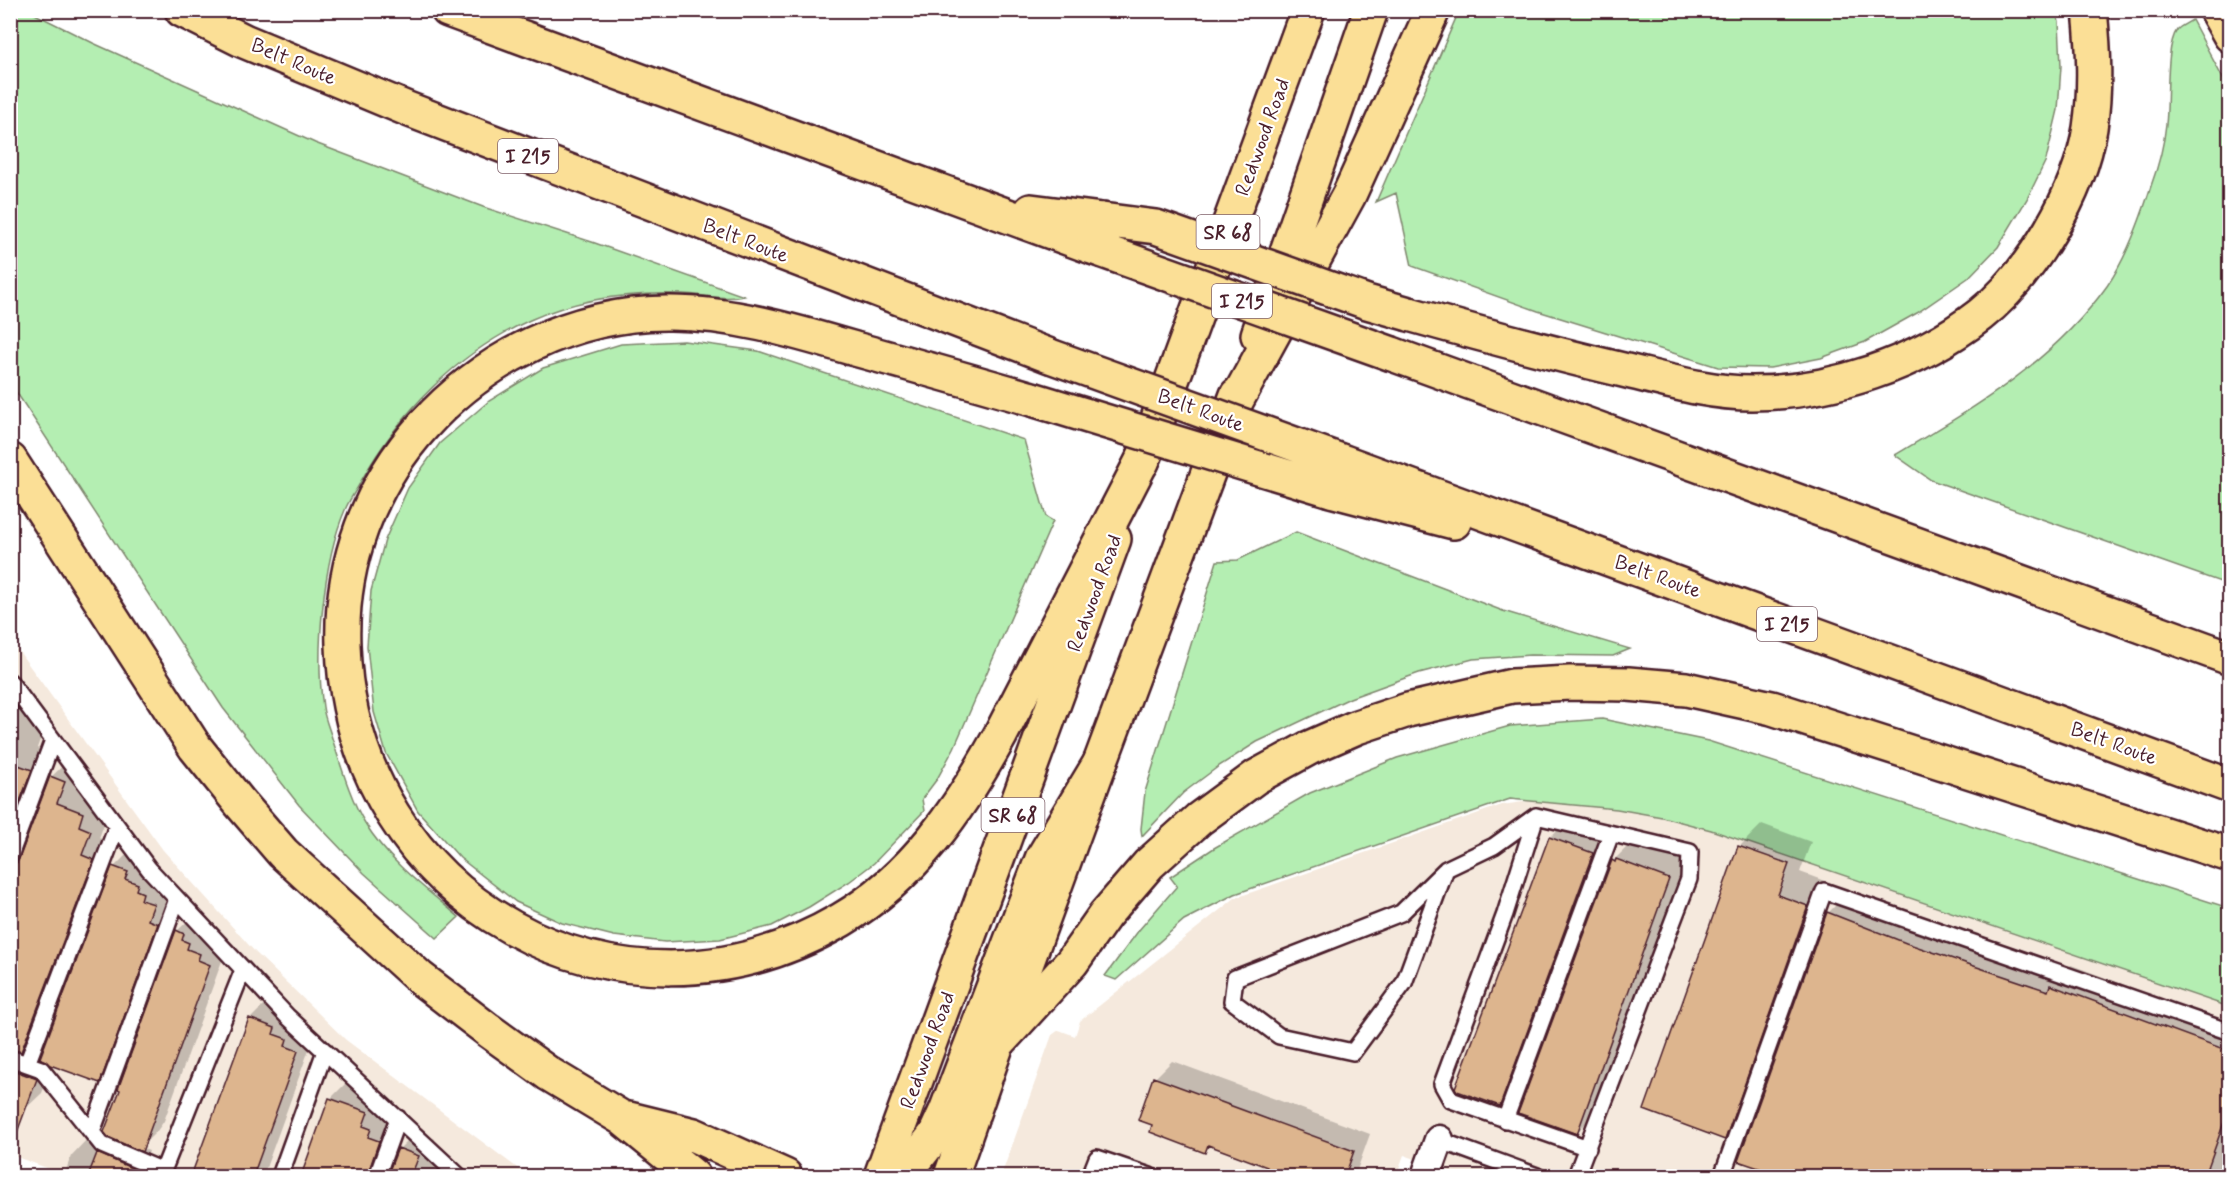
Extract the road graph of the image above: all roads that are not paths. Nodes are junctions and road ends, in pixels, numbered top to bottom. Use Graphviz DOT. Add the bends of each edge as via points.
graph roads {
  1 [pos="182,10"];
  2 [pos="448,10"];
  3 [pos="1308,10"];
  4 [pos="1371,10"];
  5 [pos="1433,10"];
  6 [pos="2090,10"];
  7 [pos="2216,10"];
  8 [pos="2229,35"];
  9 [pos="1097,234"];
  10 [pos="1233,407"];
  11 [pos="1146,453"];
  12 [pos="10,460"];
  13 [pos="1338,476"];
  14 [pos="2229,658"];
  15 [pos="10,682"];
  16 [pos="53,740"];
  17 [pos="1100,763"];
  18 [pos="2229,786"];
  19 [pos="1536,816"];
  20 [pos="117,826"];
  21 [pos="1611,834"];
  22 [pos="2229,855"];
  23 [pos="10,856"];
  24 [pos="1446,868"];
  25 [pos="177,899"];
  26 [pos="243,970"];
  27 [pos="2229,1032"];
  28 [pos="997,1044"];
  29 [pos="325,1051"];
  30 [pos="10,1058"];
  31 [pos="27,1064"];
  32 [pos="398,1118"];
  33 [pos="621,1118"];
  34 [pos="1506,1120"];
  35 [pos="92,1132"];
  36 [pos="1439,1140"];
  37 [pos="1588,1149"];
  38 [pos="162,1174"];
  39 [pos="280,1176"];
  40 [pos="377,1176"];
  41 [pos="459,1176"];
  42 [pos="693,1176"];
  43 [pos="785,1176"];
  44 [pos="881,1176"];
  45 [pos="903,1176"];
  46 [pos="951,1176"];
  47 [pos="1090,1176"];
  48 [pos="1150,1176"];
  49 [pos="1426,1176"];
  50 [pos="1538,1176"];
  51 [pos="1576,1176"];
  52 [pos="1722,1176"];
  1 -- 13 [label="main road, Belt Route / I 215, bridge" via="410,110 1050,356"];
  2 -- 9 [label="main road, I 215" via="972,203"];
  3 -- 11 [label="main road, Redwood Road / SR 68"];
  4 -- 10 [label="main road, SR 68"];
  5 -- 10 [label="main road" via="1349,195"];
  6 -- 9 [label="main road, bridge" via="2094,45 2090,129 2063,207 2041,246 1981,314 1943,340 1894,363 1807,390 1750,393 1696,387 1516,345 1367,302 1156,227"];
  7 -- 8 [label="main road"];
  9 -- 14 [label="main road, I 215, bridge" via="1392,354"];
  10 -- 17 [label="main road, SR 68"];
  11 -- 13 [label="main road, bridge" via="1001,734 939,833 894,881 843,920 779,949 712,965 647,967 580,956 507,927 474,905 420,852 376,786 361,752 349,710 342,620 356,539 372,502 391,467 445,402 511,354 583,324 624,315 667,313 709,315 794,331 1032,399"];
  11 -- 44 [label="main road, Redwood Road / SR 68"];
  12 -- 33 [label="main road" via="195,747 283,853 427,983 549,1074"];
  13 -- 18 [label="main road, Belt Route / I 215" via="1629,566"];
  15 -- 16 [label="lane"];
  16 -- 20 [label="lane"];
  16 -- 23 [label="lane"];
  17 -- 28 [label="main road, SR 68"];
  17 -- 45 [label="main road" via="1042,859 942,1119"];
  19 -- 21 [label="lane"];
  19 -- 24 [label="lane" via="1494,846"];
  19 -- 34 [label="lane" via="1505,914 1442,1084 1451,1100"];
  20 -- 25 [label="lane"];
  20 -- 31 [label="lane"];
  21 -- 34 [label="lane"];
  21 -- 37 [label="lane" via="1690,852 1689,879"];
  22 -- 28 [label="main road" via="1772,708 1686,689 1628,684 1512,686 1408,710 1357,727 1256,777 1199,819 1149,864 1105,915 1072,962"];
  24 -- 24 [label="lane" via="1401,913 1235,978 1232,1001 1279,1036 1353,1052 1404,983"];
  25 -- 26 [label="lane"];
  25 -- 35 [label="lane"];
  26 -- 29 [label="lane"];
  26 -- 38 [label="lane"];
  27 -- 52 [label="lane" via="1824,891"];
  28 -- 46 [label="main road, SR 68"];
  29 -- 32 [label="lane"];
  29 -- 39 [label="lane"];
  30 -- 31 [label="lane"];
  31 -- 35 [label="lane" via="41,1070"];
  32 -- 40 [label="lane"];
  32 -- 41 [label="lane"];
  33 -- 42 [label="main road"];
  33 -- 43 [label="main road" via="694,1135"];
  34 -- 37 [label="lane"];
  35 -- 38 [label="lane" via="102,1145"];
  36 -- 49 [label="street"];
  36 -- 50 [label="lane"];
  37 -- 51 [label="lane"];
  47 -- 48 [label="lane" via="1097,1158"];
}
